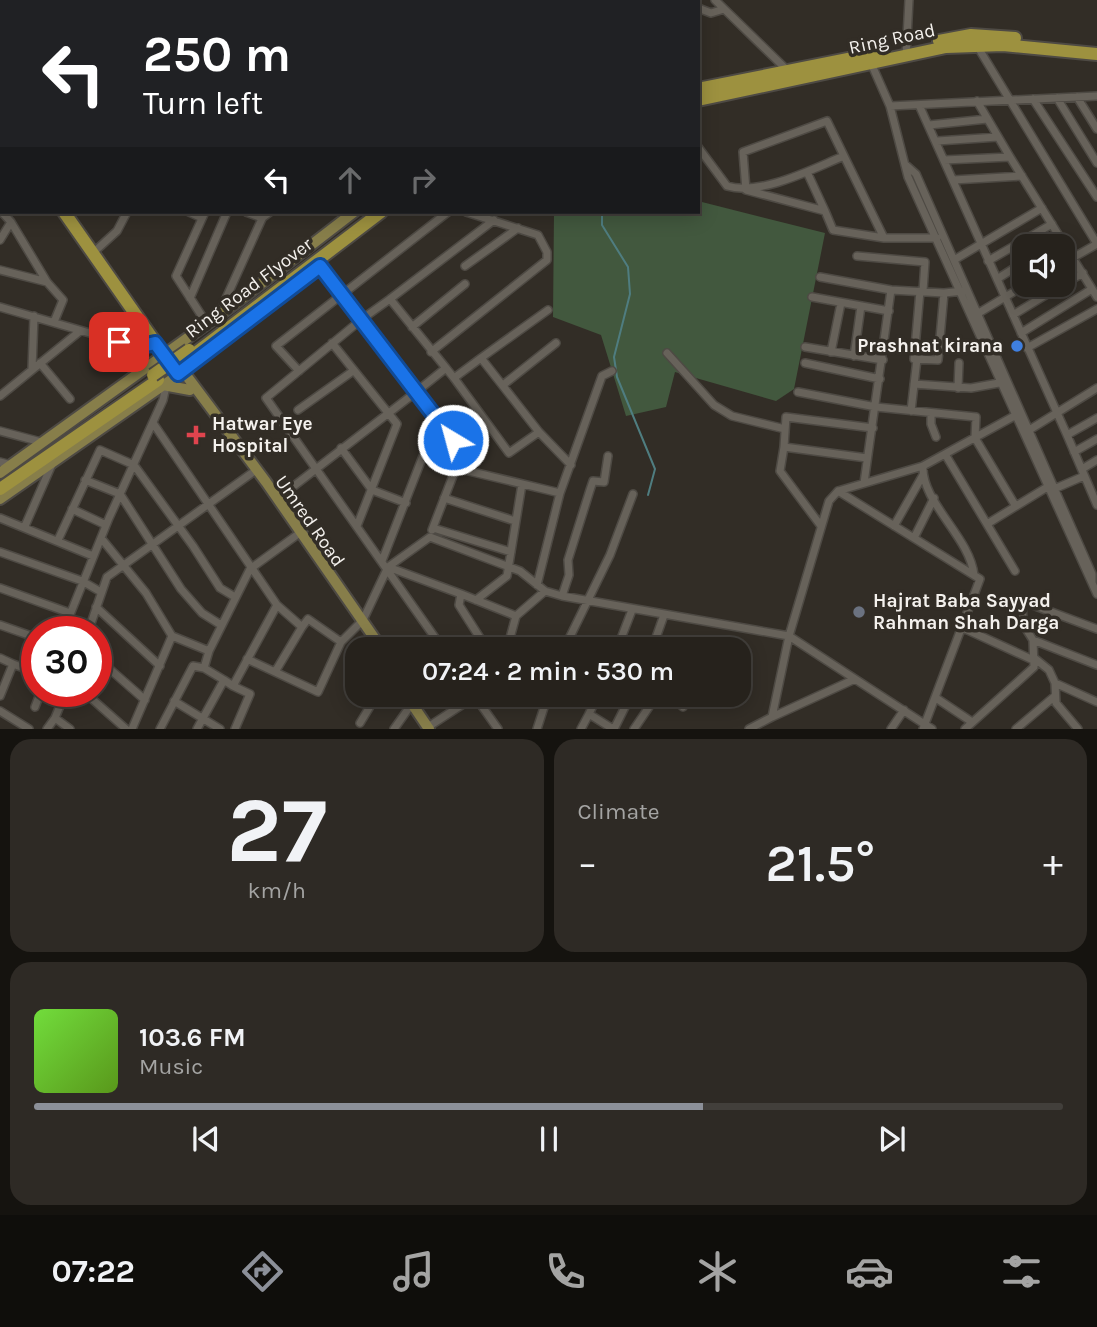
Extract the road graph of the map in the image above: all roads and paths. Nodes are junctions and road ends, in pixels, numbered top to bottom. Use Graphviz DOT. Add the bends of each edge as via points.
graph roads {
  1 [pos="715,0"];
  2 [pos="909,0"];
  3 [pos="700,9"];
  4 [pos="724,9"];
  5 [pos="974,40"];
  6 [pos="1097,45"];
  7 [pos="906,52"];
  8 [pos="1097,54"];
  9 [pos="872,63"];
  10 [pos="789,71"];
  11 [pos="700,89"];
  12 [pos="1097,96"];
  13 [pos="1077,97"];
  14 [pos="1057,98"];
  15 [pos="1034,99"];
  16 [pos="700,100"];
  17 [pos="1010,100"];
  18 [pos="977,101"];
  19 [pos="919,105"];
  20 [pos="890,106"];
  21 [pos="987,118"];
  22 [pos="929,125"];
  23 [pos="1097,129"];
  24 [pos="998,137"];
  25 [pos="937,141"];
  26 [pos="844,156"];
  27 [pos="1010,157"];
  28 [pos="702,159"];
  29 [pos="944,160"];
  30 [pos="1097,163"];
  31 [pos="807,172"];
  32 [pos="1022,176"];
  33 [pos="953,180"];
  34 [pos="747,190"];
  35 [pos="1097,197"];
  36 [pos="1042,208"];
  37 [pos="825,211"];
  38 [pos="4,214"];
  39 [pos="70,214"];
  40 [pos="126,214"];
  41 [pos="226,214"];
  42 [pos="351,214"];
  43 [pos="366,214"];
  44 [pos="377,214"];
  45 [pos="386,214"];
  46 [pos="446,214"];
  47 [pos="481,214"];
  48 [pos="204,215"];
  49 [pos="264,215"];
  50 [pos="494,220"];
  51 [pos="11,222"];
  52 [pos="1052,224"];
  53 [pos="518,228"];
  54 [pos="1059,234"];
  55 [pos="884,238"];
  56 [pos="940,238"];
  57 [pos="0,240"];
  58 [pos="1097,244"];
  59 [pos="981,246"];
  60 [pos="96,250"];
  61 [pos="857,256"];
  62 [pos="1075,256"];
  63 [pos="1075,259"];
  64 [pos="954,260"];
  65 [pos="988,261"];
  66 [pos="320,266"];
  67 [pos="464,266"];
  68 [pos="0,270"];
  69 [pos="1012,270"];
  70 [pos="1083,273"];
  71 [pos="820,277"];
  72 [pos="1075,278"];
  73 [pos="998,279"];
  74 [pos="47,282"];
  75 [pos="465,284"];
  76 [pos="1092,289"];
  77 [pos="891,290"];
  78 [pos="922,291"];
  79 [pos="963,291"];
  80 [pos="342,293"];
  81 [pos="944,293"];
  82 [pos="1012,293"];
  83 [pos="812,297"];
  84 [pos="1005,297"];
  85 [pos="1042,297"];
  86 [pos="1097,297"];
  87 [pos="190,298"];
  88 [pos="390,299"];
  89 [pos="841,303"];
  90 [pos="861,306"];
  91 [pos="0,307"];
  92 [pos="1097,309"];
  93 [pos="548,310"];
  94 [pos="889,311"];
  95 [pos="977,314"];
  96 [pos="1013,315"];
  97 [pos="34,316"];
  98 [pos="218,316"];
  99 [pos="362,319"];
  100 [pos="54,322"];
  101 [pos="207,324"];
  102 [pos="412,327"];
  103 [pos="80,331"];
  104 [pos="1021,332"];
  105 [pos="155,343"];
  106 [pos="556,343"];
  107 [pos="332,344"];
  108 [pos="805,347"];
  109 [pos="1027,348"];
  110 [pos="431,352"];
  111 [pos="831,352"];
  112 [pos="167,353"];
  113 [pos="667,353"];
  114 [pos="194,354"];
  115 [pos="854,356"];
  116 [pos="481,358"];
  117 [pos="917,359"];
  118 [pos="883,360"];
  119 [pos="40,363"];
  120 [pos="805,363"];
  121 [pos="959,363"];
  122 [pos="446,368"];
  123 [pos="32,369"];
  124 [pos="353,370"];
  125 [pos="299,371"];
  126 [pos="612,371"];
  127 [pos="181,373"];
  128 [pos="157,378"];
  129 [pos="454,378"];
  130 [pos="880,379"];
  131 [pos="999,383"];
  132 [pos="914,384"];
  133 [pos="503,385"];
  134 [pos="192,388"];
  135 [pos="958,388"];
  136 [pos="1097,388"];
  137 [pos="416,392"];
  138 [pos="798,392"];
  139 [pos="0,396"];
  140 [pos="70,399"];
  141 [pos="876,407"];
  142 [pos="298,410"];
  143 [pos="911,411"];
  144 [pos="390,412"];
  145 [pos="1056,412"];
  146 [pos="931,414"];
  147 [pos="1017,415"];
  148 [pos="1097,418"];
  149 [pos="153,423"];
  150 [pos="873,428"];
  151 [pos="785,429"];
  152 [pos="0,431"];
  153 [pos="539,432"];
  154 [pos="1025,432"];
  155 [pos="1067,435"];
  156 [pos="936,437"];
  157 [pos="975,438"];
  158 [pos="1097,439"];
  159 [pos="453,440"];
  160 [pos="41,442"];
  161 [pos="783,447"];
  162 [pos="341,448"];
  163 [pos="1074,452"];
  164 [pos="946,454"];
  165 [pos="608,456"];
  166 [pos="867,458"];
  167 [pos="1097,460"];
  168 [pos="54,461"];
  169 [pos="5,464"];
  170 [pos="134,465"];
  171 [pos="571,465"];
  172 [pos="923,466"];
  173 [pos="456,468"];
  174 [pos="315,469"];
  175 [pos="254,472"];
  176 [pos="1083,472"];
  177 [pos="0,473"];
  178 [pos="923,475"];
  179 [pos="85,480"];
  180 [pos="0,481"];
  181 [pos="1097,481"];
  182 [pos="522,484"];
  183 [pos="864,484"];
  184 [pos="1089,486"];
  185 [pos="1051,487"];
  186 [pos="0,489"];
  187 [pos="372,490"];
  188 [pos="838,491"];
  189 [pos="560,493"];
  190 [pos="120,494"];
  191 [pos="633,494"];
  192 [pos="444,498"];
  193 [pos="934,498"];
  194 [pos="0,499"];
  195 [pos="277,499"];
  196 [pos="406,503"];
  197 [pos="208,504"];
  198 [pos="1097,505"];
  199 [pos="1015,506"];
  200 [pos="72,509"];
  201 [pos="0,518"];
  202 [pos="515,521"];
  203 [pos="988,524"];
  204 [pos="106,525"];
  205 [pos="178,525"];
  206 [pos="25,526"];
  207 [pos="357,526"];
  208 [pos="821,526"];
  209 [pos="894,526"];
  210 [pos="433,528"];
  211 [pos="299,533"];
  212 [pos="430,537"];
  213 [pos="101,538"];
  214 [pos="914,538"];
  215 [pos="58,540"];
  216 [pos="150,544"];
  217 [pos="0,552"];
  218 [pos="511,552"];
  219 [pos="93,555"];
  220 [pos="122,563"];
  221 [pos="385,564"];
  222 [pos="509,567"];
  223 [pos="250,569"];
  224 [pos="1015,571"];
  225 [pos="974,575"];
  226 [pos="1092,576"];
  227 [pos="82,581"];
  228 [pos="537,585"];
  229 [pos="0,587"];
  230 [pos="545,591"];
  231 [pos="101,592"];
  232 [pos="461,594"];
  233 [pos="1097,594"];
  234 [pos="562,596"];
  235 [pos="235,597"];
  236 [pos="476,600"];
  237 [pos="587,601"];
  238 [pos="277,605"];
  239 [pos="96,607"];
  240 [pos="632,610"];
  241 [pos="70,613"];
  242 [pos="664,615"];
  243 [pos="69,616"];
  244 [pos="93,616"];
  245 [pos="516,616"];
  246 [pos="361,623"];
  247 [pos="0,625"];
  248 [pos="220,625"];
  249 [pos="302,627"];
  250 [pos="961,627"];
  251 [pos="1097,629"];
  252 [pos="21,632"];
  253 [pos="172,636"];
  254 [pos="789,636"];
  255 [pos="368,637"];
  256 [pos="372,637"];
  257 [pos="435,637"];
  258 [pos="479,637"];
  259 [pos="511,637"];
  260 [pos="570,637"];
  261 [pos="622,637"];
  262 [pos="656,637"];
  263 [pos="1033,640"];
  264 [pos="341,642"];
  265 [pos="209,651"];
  266 [pos="0,658"];
  267 [pos="1033,658"];
  268 [pos="247,659"];
  269 [pos="13,664"];
  270 [pos="160,666"];
  271 [pos="1097,666"];
  272 [pos="21,667"];
  273 [pos="204,668"];
  274 [pos="112,671"];
  275 [pos="275,673"];
  276 [pos="855,679"];
  277 [pos="223,680"];
  278 [pos="1055,683"];
  279 [pos="233,686"];
  280 [pos="0,696"];
  281 [pos="1055,696"];
  282 [pos="936,698"];
  283 [pos="145,700"];
  284 [pos="174,701"];
  285 [pos="1097,702"];
  286 [pos="59,707"];
  287 [pos="101,707"];
  288 [pos="370,707"];
  289 [pos="407,707"];
  290 [pos="418,707"];
  291 [pos="459,707"];
  292 [pos="483,707"];
  293 [pos="544,707"];
  294 [pos="592,707"];
  295 [pos="625,707"];
  296 [pos="649,707"];
  297 [pos="905,710"];
  298 [pos="0,711"];
  299 [pos="589,714"];
  300 [pos="55,718"];
  301 [pos="202,718"];
  302 [pos="772,718"];
  303 [pos="972,722"];
  304 [pos="360,723"];
  305 [pos="432,727"];
  306 [pos="927,727"];
  307 [pos="1074,727"];
  308 [pos="29,729"];
  309 [pos="47,729"];
  310 [pos="70,729"];
  311 [pos="126,729"];
  312 [pos="132,729"];
  313 [pos="160,729"];
  314 [pos="197,729"];
  315 [pos="220,729"];
  316 [pos="235,729"];
  317 [pos="394,729"];
  318 [pos="498,729"];
  319 [pos="537,729"];
  320 [pos="581,729"];
  321 [pos="613,729"];
  322 [pos="634,729"];
  323 [pos="749,729"];
  324 [pos="891,729"];
  325 [pos="965,729"];
  326 [pos="1016,729"];
  1 -- 4 [label="street"];
  2 -- 7 [label="street"];
  3 -- 4 [label="street" via="711,13"];
  4 -- 10 [label="street"];
  5 -- 6 [label="highway, Ring Road"];
  5 -- 7 [label="highway, Ring Road"];
  5 -- 8 [label="highway, Ring Road"];
  5 -- 17 [label="street"];
  7 -- 9 [label="highway, Ring Road"];
  7 -- 10 [label="highway, Ring Road"];
  9 -- 16 [label="highway, Ring Road"];
  9 -- 20 [label="street"];
  10 -- 11 [label="highway, Ring Road"];
  12 -- 13 [label="street"];
  13 -- 14 [label="street"];
  13 -- 23 [label="street"];
  14 -- 15 [label="street"];
  14 -- 30 [label="street"];
  15 -- 17 [label="street"];
  15 -- 35 [label="street"];
  17 -- 18 [label="street"];
  17 -- 58 [label="street"];
  18 -- 19 [label="street"];
  18 -- 21 [label="street"];
  19 -- 20 [label="street"];
  19 -- 22 [label="street"];
  20 -- 56 [label="street" via="907,166 916,174"];
  21 -- 22 [label="street"];
  21 -- 24 [label="street"];
  22 -- 25 [label="street"];
  24 -- 25 [label="street"];
  24 -- 27 [label="street"];
  25 -- 29 [label="street"];
  26 -- 31 [label="street"];
  26 -- 34 [label="street" via="827,121 743,152"];
  26 -- 55 [label="street"];
  27 -- 29 [label="street"];
  27 -- 32 [label="street"];
  28 -- 34 [label="street" via="727,186"];
  29 -- 33 [label="street"];
  31 -- 34 [label="street"];
  31 -- 37 [label="street"];
  32 -- 33 [label="street"];
  32 -- 36 [label="street"];
  33 -- 59 [label="street"];
  34 -- 37 [label="street"];
  36 -- 52 [label="street"];
  36 -- 59 [label="street"];
  37 -- 55 [label="street" via="833,230"];
  38 -- 51 [label="street"];
  39 -- 60 [label="highway"];
  40 -- 60 [label="street" via="117,231"];
  41 -- 87 [label="street"];
  42 -- 98 [label="main road"];
  43 -- 114 [label="highway, Ring Road Flyover"];
  44 -- 114 [label="highway, Ring Road Flyover"];
  45 -- 66 [label="main road"];
  46 -- 80 [label="street"];
  47 -- 50 [label="street"];
  48 -- 87 [label="street" via="176,276"];
  49 -- 98 [label="street"];
  50 -- 53 [label="street"];
  50 -- 88 [label="street"];
  51 -- 57 [label="street"];
  51 -- 74 [label="street"];
  52 -- 54 [label="street"];
  52 -- 65 [label="street"];
  53 -- 67 [label="street"];
  53 -- 110 [label="street" via="538,235 547,260"];
  55 -- 56 [label="street"];
  56 -- 64 [label="street"];
  56 -- 79 [label="street"];
  58 -- 62 [label="street"];
  59 -- 64 [label="street"];
  59 -- 65 [label="street"];
  60 -- 105 [label="highway"];
  60 -- 112 [label="highway"];
  61 -- 78 [label="street" via="925,262"];
  63 -- 70 [label="street"];
  64 -- 79 [label="street"];
  65 -- 73 [label="street"];
  66 -- 80 [label="street"];
  66 -- 114 [label="main road"];
  68 -- 74 [label="street"];
  69 -- 73 [label="street"];
  70 -- 72 [label="street"];
  70 -- 76 [label="street"];
  71 -- 77 [label="street"];
  73 -- 84 [label="street"];
  74 -- 100 [label="street" via="63,300"];
  75 -- 102 [label="street"];
  76 -- 86 [label="street"];
  76 -- 104 [label="street"];
  77 -- 78 [label="street"];
  77 -- 94 [label="street"];
  78 -- 81 [label="street"];
  78 -- 117 [label="street"];
  79 -- 81 [label="street"];
  79 -- 95 [label="street"];
  79 -- 131 [label="street"];
  80 -- 99 [label="street"];
  80 -- 125 [label="street" via="276,346"];
  81 -- 117 [label="street" via="938,360"];
  82 -- 84 [label="street"];
  83 -- 89 [label="street"];
  84 -- 95 [label="street"];
  84 -- 96 [label="street"];
  85 -- 96 [label="street"];
  87 -- 101 [label="street"];
  88 -- 99 [label="street"];
  88 -- 102 [label="street"];
  89 -- 90 [label="street"];
  89 -- 111 [label="street"];
  90 -- 94 [label="street"];
  90 -- 115 [label="street"];
  91 -- 97 [label="street"];
  92 -- 109 [label="street"];
  93 -- 116 [label="street"];
  94 -- 118 [label="street"];
  95 -- 147 [label="street"];
  96 -- 104 [label="street"];
  97 -- 100 [label="street"];
  97 -- 123 [label="street"];
  98 -- 101 [label="main road"];
  99 -- 107 [label="street"];
  99 -- 137 [label="street"];
  100 -- 103 [label="street"];
  101 -- 112 [label="main road"];
  102 -- 110 [label="street"];
  103 -- 105 [label="street" via="138,347"];
  103 -- 119 [label="street"];
  104 -- 109 [label="street"];
  105 -- 112 [label="highway"];
  106 -- 133 [label="street"];
  107 -- 124 [label="street"];
  107 -- 125 [label="street"];
  108 -- 111 [label="street"];
  109 -- 145 [label="street"];
  110 -- 122 [label="street"];
  111 -- 115 [label="street"];
  112 -- 127 [label="highway"];
  112 -- 128 [label="main road"];
  113 -- 151 [label="street" via="714,405 732,416"];
  114 -- 127 [label="main road"];
  114 -- 128 [label="highway, Ring Road Flyover"];
  114 -- 134 [label="main road"];
  115 -- 118 [label="street"];
  116 -- 129 [label="street"];
  116 -- 133 [label="street"];
  117 -- 132 [label="street"];
  118 -- 130 [label="street"];
  119 -- 123 [label="street"];
  119 -- 140 [label="street"];
  120 -- 130 [label="street"];
  121 -- 135 [label="street"];
  122 -- 129 [label="street"];
  122 -- 137 [label="street"];
  123 -- 139 [label="street"];
  124 -- 142 [label="street"];
  124 -- 144 [label="street"];
  125 -- 174 [label="street" via="266,398"];
  126 -- 171 [label="street" via="602,376"];
  127 -- 128 [label="main road"];
  127 -- 134 [label="main road, Umred Road"];
  128 -- 134 [label="main road"];
  128 -- 149 [label="street" via="165,395"];
  128 -- 160 [label="main road"];
  128 -- 168 [label="main road"];
  128 -- 180 [label="highway, Ring Road Flyover"];
  128 -- 186 [label="highway, Ring Road Flyover"];
  129 -- 153 [label="street" via="509,453"];
  130 -- 141 [label="street"];
  131 -- 135 [label="street"];
  131 -- 147 [label="street"];
  132 -- 135 [label="street"];
  132 -- 143 [label="street"];
  133 -- 153 [label="street"];
  134 -- 175 [label="main road, Umred Road"];
  136 -- 145 [label="street"];
  137 -- 144 [label="street"];
  137 -- 159 [label="street"];
  138 -- 141 [label="street"];
  141 -- 143 [label="street"];
  141 -- 150 [label="street"];
  143 -- 146 [label="street"];
  144 -- 162 [label="street"];
  144 -- 187 [label="street" via="397,424"];
  145 -- 154 [label="street"];
  145 -- 155 [label="street"];
  146 -- 156 [label="street"];
  146 -- 157 [label="street" via="976,417"];
  147 -- 154 [label="street"];
  147 -- 157 [label="street"];
  148 -- 155 [label="street"];
  149 -- 170 [label="street"];
  149 -- 197 [label="street"];
  150 -- 151 [label="street" via="786,417"];
  150 -- 166 [label="street"];
  151 -- 161 [label="street"];
  152 -- 160 [label="street"];
  153 -- 171 [label="street"];
  154 -- 185 [label="street"];
  155 -- 163 [label="street"];
  157 -- 164 [label="street"];
  157 -- 199 [label="street"];
  158 -- 163 [label="street"];
  160 -- 169 [label="main road"];
  161 -- 166 [label="street"];
  161 -- 208 [label="street" via="780,471"];
  162 -- 174 [label="street"];
  162 -- 187 [label="street"];
  163 -- 176 [label="street"];
  164 -- 172 [label="street"];
  164 -- 203 [label="street"];
  165 -- 234 [label="street" via="604,482 593,481 590,490"];
  166 -- 183 [label="street"];
  167 -- 176 [label="street"];
  168 -- 194 [label="main road"];
  168 -- 206 [label="street"];
  169 -- 177 [label="main road"];
  170 -- 179 [label="street" via="100,450"];
  170 -- 190 [label="street"];
  170 -- 205 [label="street"];
  171 -- 189 [label="street"];
  172 -- 178 [label="street"];
  172 -- 183 [label="street"];
  173 -- 182 [label="street"];
  173 -- 192 [label="street"];
  173 -- 196 [label="street" via="423,456"];
  174 -- 195 [label="street"];
  174 -- 207 [label="street"];
  175 -- 195 [label="main road"];
  175 -- 197 [label="street"];
  175 -- 211 [label="main road, Umred Road"];
  176 -- 184 [label="street"];
  176 -- 185 [label="street"];
  178 -- 193 [label="street"];
  178 -- 209 [label="street"];
  179 -- 190 [label="street"];
  179 -- 200 [label="street"];
  181 -- 184 [label="street"];
  182 -- 189 [label="street"];
  182 -- 202 [label="street"];
  183 -- 188 [label="street"];
  184 -- 198 [label="street"];
  185 -- 199 [label="street"];
  185 -- 226 [label="street"];
  187 -- 196 [label="street"];
  187 -- 207 [label="street"];
  188 -- 208 [label="street" via="829,501"];
  188 -- 209 [label="street"];
  189 -- 228 [label="street"];
  190 -- 204 [label="street"];
  190 -- 216 [label="street"];
  191 -- 237 [label="street"];
  192 -- 202 [label="street"];
  192 -- 210 [label="street"];
  193 -- 214 [label="street"];
  193 -- 225 [label="street" via="972,560"];
  195 -- 211 [label="main road"];
  196 -- 221 [label="street"];
  197 -- 205 [label="street"];
  197 -- 223 [label="street"];
  199 -- 203 [label="street"];
  200 -- 204 [label="street"];
  200 -- 215 [label="street"];
  201 -- 206 [label="street"];
  202 -- 218 [label="street"];
  203 -- 224 [label="street"];
  204 -- 213 [label="street"];
  205 -- 216 [label="street"];
  205 -- 235 [label="street" via="220,588"];
  206 -- 215 [label="street"];
  207 -- 221 [label="street"];
  208 -- 254 [label="street"];
  209 -- 214 [label="street"];
  210 -- 212 [label="street"];
  210 -- 218 [label="street"];
  211 -- 223 [label="street"];
  211 -- 246 [label="main road, Umred Road"];
  212 -- 221 [label="street"];
  212 -- 222 [label="street"];
  213 -- 219 [label="street"];
  213 -- 220 [label="street"];
  214 -- 225 [label="street"];
  215 -- 219 [label="street"];
  216 -- 220 [label="street"];
  216 -- 248 [label="street" via="202,613"];
  217 -- 227 [label="street"];
  218 -- 222 [label="street"];
  219 -- 227 [label="street"];
  220 -- 231 [label="street" via="107,577"];
  220 -- 253 [label="street"];
  221 -- 232 [label="street"];
  221 -- 246 [label="street"];
  221 -- 257 [label="street"];
  222 -- 228 [label="street"];
  222 -- 236 [label="street" via="507,576"];
  223 -- 235 [label="street"];
  223 -- 238 [label="street"];
  225 -- 250 [label="street" via="980,579"];
  226 -- 233 [label="street"];
  227 -- 231 [label="street"];
  227 -- 241 [label="street"];
  228 -- 230 [label="street"];
  229 -- 241 [label="street"];
  230 -- 234 [label="street"];
  230 -- 245 [label="street"];
  231 -- 239 [label="street"];
  232 -- 236 [label="street"];
  232 -- 258 [label="street" via="459,605"];
  234 -- 237 [label="street"];
  235 -- 248 [label="street"];
  236 -- 245 [label="street"];
  237 -- 240 [label="street"];
  237 -- 260 [label="street"];
  238 -- 249 [label="street"];
  238 -- 268 [label="street"];
  239 -- 244 [label="street"];
  239 -- 270 [label="street"];
  240 -- 242 [label="street"];
  240 -- 261 [label="street"];
  241 -- 243 [label="street"];
  242 -- 254 [label="street"];
  242 -- 262 [label="street"];
  245 -- 259 [label="street"];
  246 -- 255 [label="main road, Umred Road"];
  246 -- 256 [label="main road"];
  246 -- 264 [label="street"];
  247 -- 252 [label="street"];
  248 -- 265 [label="street"];
  249 -- 264 [label="street" via="308,619"];
  249 -- 275 [label="street"];
  250 -- 267 [label="street"];
  250 -- 282 [label="street"];
  251 -- 263 [label="street" via="1022,601 1023,624"];
  253 -- 265 [label="street"];
  253 -- 270 [label="street"];
  254 -- 276 [label="street"];
  254 -- 302 [label="street"];
  263 -- 267 [label="street"];
  263 -- 271 [label="street"];
  264 -- 275 [label="street" via="318,692"];
  265 -- 273 [label="street"];
  266 -- 269 [label="street"];
  267 -- 278 [label="street" via="1049,670"];
  267 -- 303 [label="street" via="1034,667"];
  268 -- 275 [label="street"];
  268 -- 279 [label="street"];
  269 -- 272 [label="street"];
  269 -- 280 [label="street"];
  270 -- 283 [label="street"];
  273 -- 277 [label="street"];
  273 -- 284 [label="street" via="193,666"];
  274 -- 283 [label="street"];
  276 -- 297 [label="street"];
  276 -- 302 [label="street"];
  277 -- 279 [label="street"];
  277 -- 301 [label="street"];
  278 -- 281 [label="street"];
  278 -- 285 [label="street"];
  279 -- 316 [label="street" via="250,694"];
  281 -- 307 [label="street"];
  281 -- 326 [label="street"];
  282 -- 303 [label="street"];
  282 -- 306 [label="street"];
  283 -- 312 [label="street"];
  284 -- 301 [label="street"];
  284 -- 313 [label="street"];
  286 -- 300 [label="street"];
  287 -- 311 [label="street"];
  288 -- 304 [label="street"];
  289 -- 317 [label="street"];
  290 -- 305 [label="main road"];
  291 -- 305 [label="street"];
  292 -- 318 [label="street"];
  293 -- 319 [label="street"];
  294 -- 299 [label="street"];
  295 -- 321 [label="street"];
  296 -- 322 [label="street"];
  297 -- 306 [label="street"];
  297 -- 324 [label="street"];
  298 -- 308 [label="street"];
  299 -- 320 [label="street"];
  299 -- 321 [label="street"];
  300 -- 309 [label="street"];
  300 -- 310 [label="street"];
  301 -- 314 [label="street"];
  301 -- 315 [label="street"];
  302 -- 323 [label="street"];
  303 -- 325 [label="street"];
}
